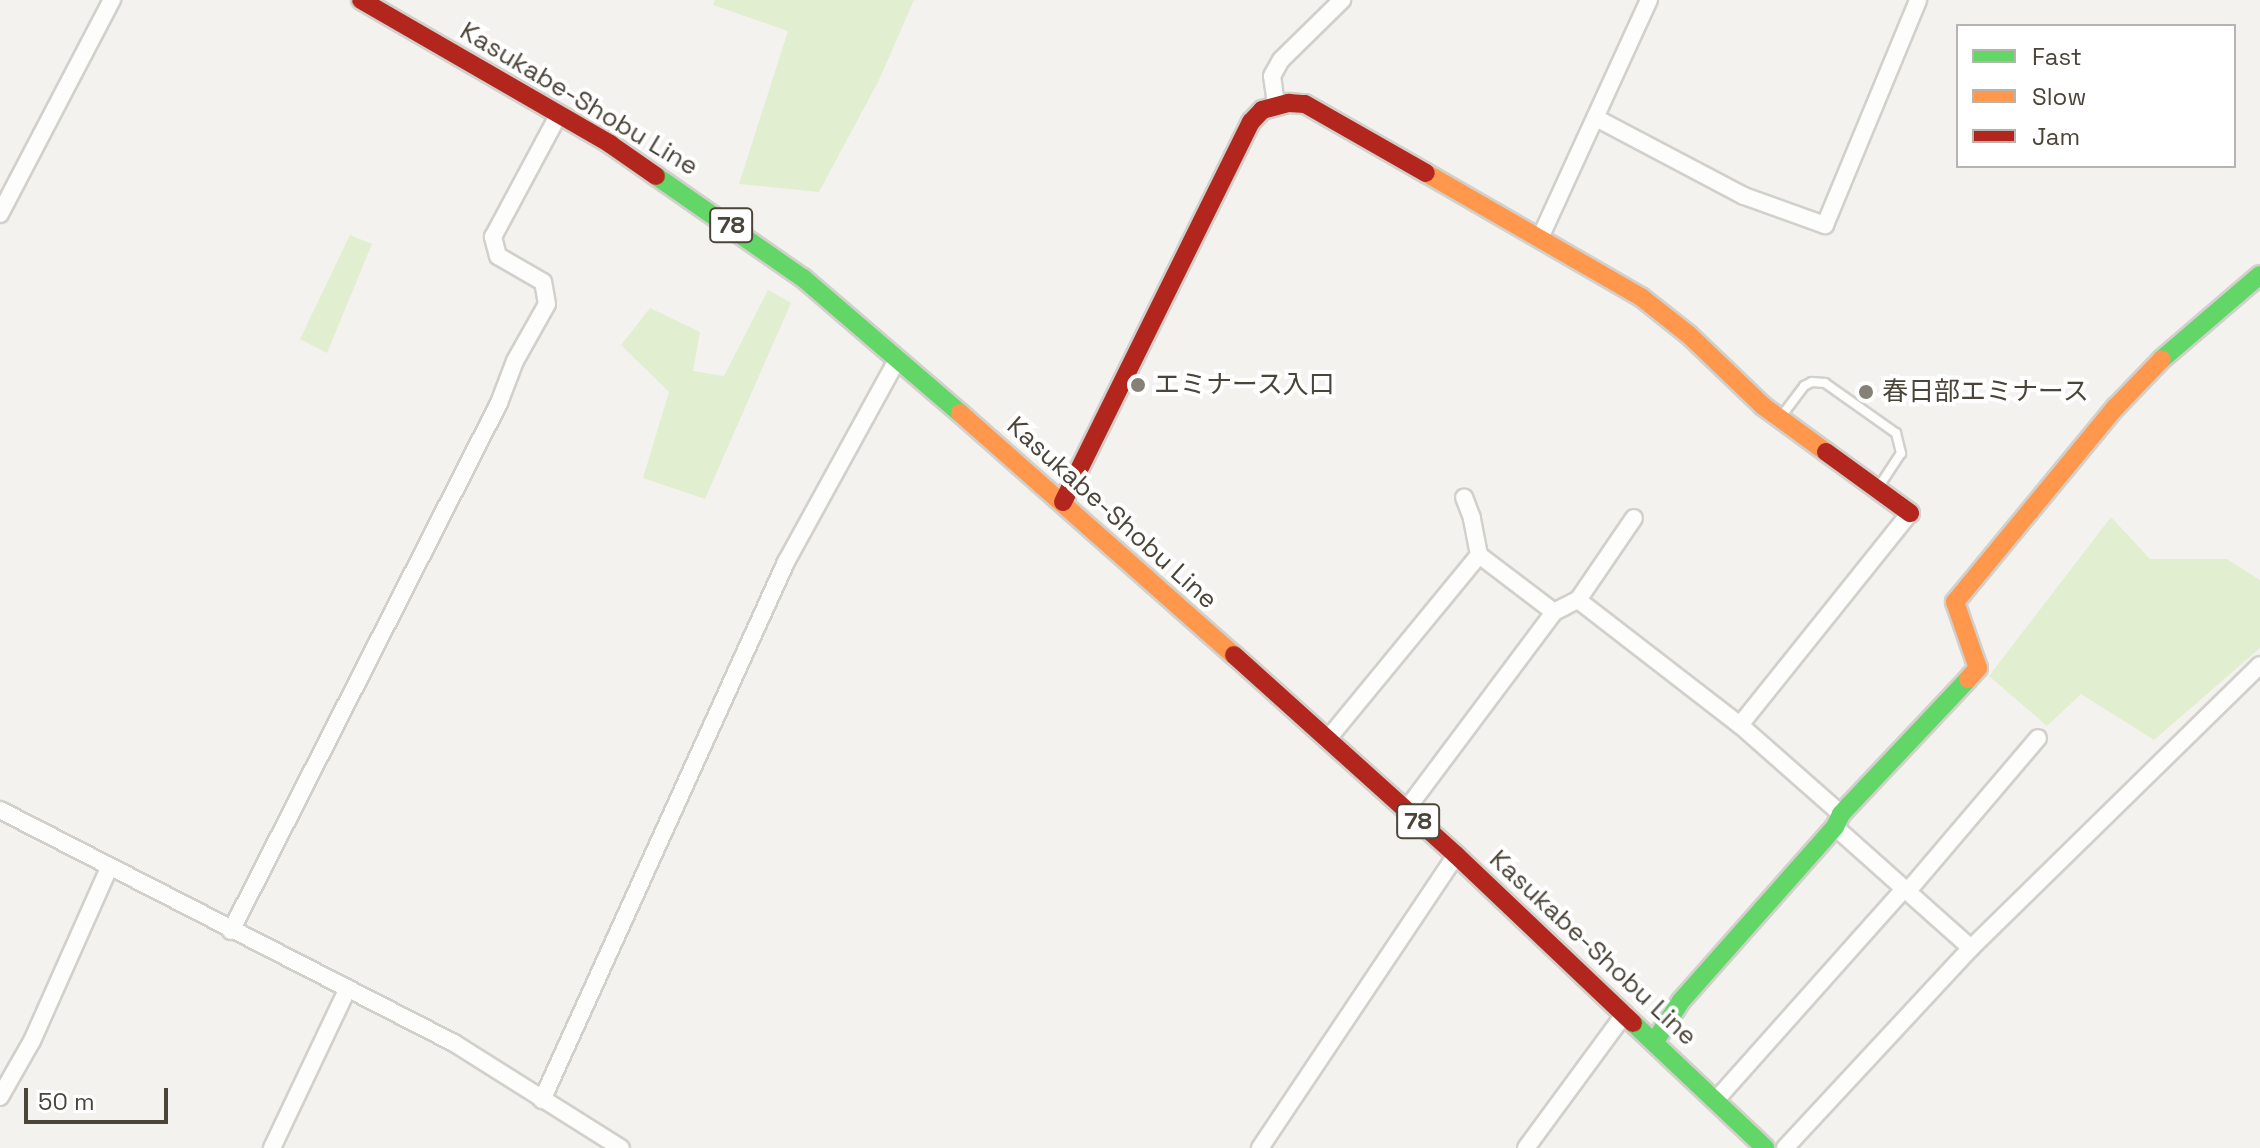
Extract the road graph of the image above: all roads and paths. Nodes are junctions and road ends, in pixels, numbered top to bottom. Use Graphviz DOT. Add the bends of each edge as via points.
graph roads {
  1 [pos="112,0"];
  2 [pos="361,0"];
  3 [pos="1649,0"];
  4 [pos="1918,0"];
  5 [pos="1334,2"];
  6 [pos="1276,104"];
  7 [pos="559,114"];
  8 [pos="1596,118"];
  9 [pos="0,214"];
  10 [pos="1540,238"];
  11 [pos="2260,275"];
  12 [pos="897,360"];
  13 [pos="1780,419"];
  14 [pos="1877,490"];
  15 [pos="1464,497"];
  16 [pos="1063,502"];
  17 [pos="1910,513"];
  18 [pos="1634,518"];
  19 [pos="1479,555"];
  20 [pos="1578,600"];
  21 [pos="1554,612"];
  22 [pos="2260,665"];
  23 [pos="1740,725"];
  24 [pos="2038,738"];
  25 [pos="1327,740"];
  26 [pos="0,810"];
  27 [pos="1406,810"];
  28 [pos="1838,821"];
  29 [pos="1456,855"];
  30 [pos="109,868"];
  31 [pos="1905,891"];
  32 [pos="231,931"];
  33 [pos="1971,948"];
  34 [pos="347,990"];
  35 [pos="1625,1013"];
  36 [pos="1655,1041"];
  37 [pos="0,1097"];
  38 [pos="542,1100"];
  39 [pos="1716,1100"];
  40 [pos="1265,1146"];
  41 [pos="272,1148"];
  42 [pos="621,1148"];
  43 [pos="1526,1148"];
  44 [pos="1765,1148"];
  45 [pos="1785,1148"];
  1 -- 9 [label="street"];
  2 -- 7 [label="street, Kasukabe-Shobu Line / 78"];
  3 -- 8 [label="street"];
  4 -- 8 [label="street" via="1825,225 1744,196"];
  5 -- 6 [label="street" via="1281,60 1272,76"];
  6 -- 10 [label="street" via="1305,104 1322,112"];
  6 -- 16 [label="street" via="1251,122"];
  7 -- 12 [label="street, Kasukabe-Shobu Line / 78" via="708,209 803,278"];
  7 -- 32 [label="street" via="493,237 498,256 543,282 547,304"];
  8 -- 10 [label="street"];
  10 -- 13 [label="street" via="1665,314"];
  11 -- 28 [label="street" via="2168,353 2116,407 1955,602 1978,668"];
  12 -- 16 [label="street, Kasukabe-Shobu Line / 78"];
  12 -- 38 [label="street" via="786,562"];
  13 -- 14 [label="street"];
  13 -- 14 [label="lane" via="1804,386 1825,383 1896,433 1901,453"];
  14 -- 17 [label="street"];
  15 -- 19 [label="street"];
  16 -- 25 [label="street, Kasukabe-Shobu Line / 78"];
  17 -- 23 [label="street"];
  18 -- 20 [label="street"];
  19 -- 21 [label="street"];
  19 -- 25 [label="street"];
  20 -- 21 [label="street"];
  20 -- 23 [label="street"];
  21 -- 27 [label="street"];
  22 -- 33 [label="street"];
  23 -- 28 [label="street"];
  24 -- 31 [label="street"];
  25 -- 27 [label="street, Kasukabe-Shobu Line / 78"];
  26 -- 30 [label="street"];
  27 -- 29 [label="street, Kasukabe-Shobu Line / 78"];
  28 -- 31 [label="street"];
  28 -- 36 [label="street" via="1681,1001"];
  29 -- 35 [label="street, Kasukabe-Shobu Line / 78"];
  29 -- 40 [label="street"];
  30 -- 32 [label="street"];
  30 -- 37 [label="street" via="32,1041"];
  31 -- 33 [label="street"];
  31 -- 39 [label="street"];
  32 -- 34 [label="street"];
  33 -- 45 [label="street"];
  34 -- 38 [label="street" via="454,1043"];
  34 -- 41 [label="street"];
  35 -- 36 [label="street, Kasukabe-Shobu Line / 78"];
  35 -- 43 [label="street"];
  36 -- 39 [label="street, Kasukabe-Shobu Line / 78"];
  38 -- 42 [label="street"];
  39 -- 44 [label="street, Kasukabe-Shobu Line / 78"];
}
